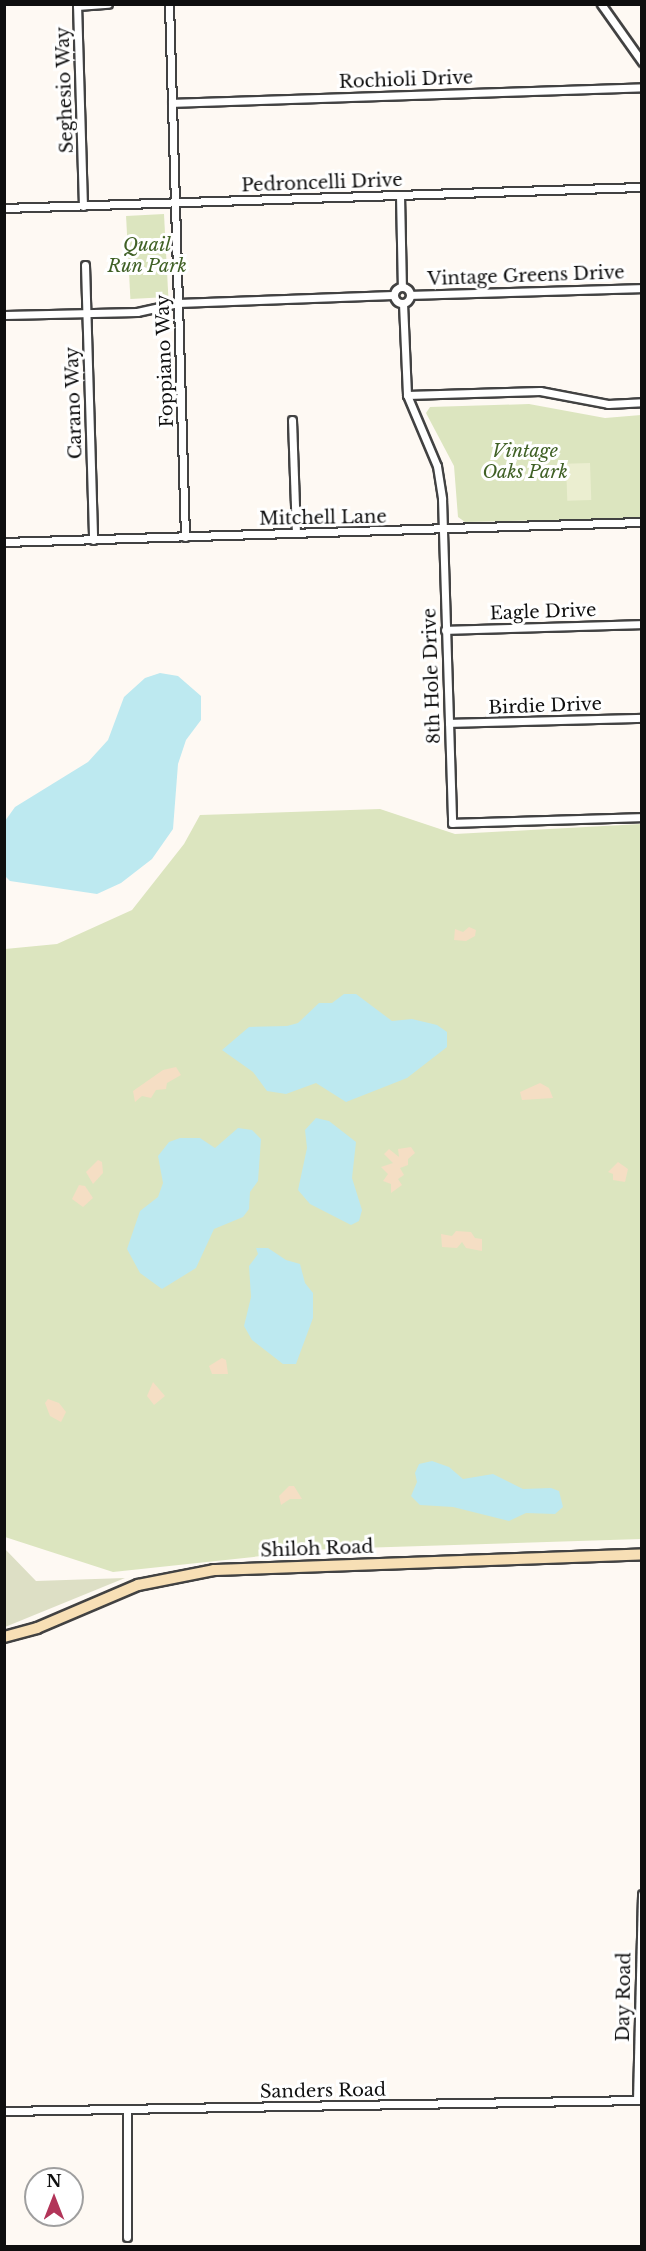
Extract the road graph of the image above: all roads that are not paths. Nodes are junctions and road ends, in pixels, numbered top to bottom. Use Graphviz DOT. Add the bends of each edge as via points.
graph roads {
  1 [pos="108,4"];
  2 [pos="169,4"];
  3 [pos="602,4"];
  4 [pos="642,62"];
  5 [pos="642,87"];
  6 [pos="172,103"];
  7 [pos="642,187"];
  8 [pos="400,195"];
  9 [pos="175,202"];
  10 [pos="84,206"];
  11 [pos="4,208"];
  12 [pos="85,264"];
  13 [pos="402,287"];
  14 [pos="642,288"];
  15 [pos="393,295"];
  16 [pos="411,295"];
  17 [pos="178,303"];
  18 [pos="403,303"];
  19 [pos="87,313"];
  20 [pos="5,315"];
  21 [pos="407,395"];
  22 [pos="642,402"];
  23 [pos="292,420"];
  24 [pos="642,522"];
  25 [pos="443,529"];
  26 [pos="296,533"];
  27 [pos="185,537"];
  28 [pos="93,540"];
  29 [pos="4,542"];
  30 [pos="642,624"];
  31 [pos="445,630"];
  32 [pos="642,718"];
  33 [pos="448,723"];
  34 [pos="642,817"];
  35 [pos="642,1554"];
  36 [pos="4,1637"];
  37 [pos="642,1894"];
  38 [pos="639,2100"];
  39 [pos="127,2110"];
  40 [pos="4,2111"];
  41 [pos="127,2237"];
  1 -- 10 [label="street, Seghesio Way" via="77,6"];
  2 -- 6 [label="street, Foppiano Way"];
  3 -- 4 [label="street"];
  5 -- 6 [label="street, Rochioli Drive"];
  6 -- 9 [label="street, Foppiano Way"];
  7 -- 8 [label="street, Pedroncelli Drive"];
  8 -- 9 [label="street, Pedroncelli Drive"];
  8 -- 13 [label="street"];
  9 -- 10 [label="street, Pedroncelli Drive"];
  9 -- 17 [label="street, Foppiano Way"];
  10 -- 11 [label="street, Pedroncelli Drive"];
  12 -- 19 [label="street, Carano Way"];
  13 -- 15 [label="street"];
  13 -- 16 [label="street"];
  14 -- 16 [label="street, Vintage Greens Drive"];
  15 -- 17 [label="street"];
  15 -- 18 [label="street"];
  16 -- 18 [label="street"];
  17 -- 19 [label="street" via="137,312"];
  17 -- 27 [label="street, Foppiano Way"];
  18 -- 21 [label="street"];
  19 -- 20 [label="street"];
  19 -- 28 [label="street, Carano Way"];
  21 -- 22 [label="street" via="540,391 608,404"];
  21 -- 25 [label="street, 8th Hole Drive" via="437,466"];
  23 -- 26 [label="street"];
  24 -- 25 [label="street, Mitchell Lane"];
  25 -- 26 [label="street, Mitchell Lane"];
  25 -- 31 [label="street, 8th Hole Drive"];
  26 -- 27 [label="street, Mitchell Lane"];
  27 -- 28 [label="street, Mitchell Lane"];
  28 -- 29 [label="street, Mitchell Lane"];
  30 -- 31 [label="street, Eagle Drive"];
  31 -- 33 [label="street, 8th Hole Drive"];
  32 -- 33 [label="street, Birdie Drive"];
  33 -- 34 [label="street, 8th Hole Drive" via="452,823"];
  35 -- 36 [label="main road, Shiloh Road" via="214,1570 138,1585 37,1628"];
  37 -- 38 [label="street, Day Road"];
  38 -- 39 [label="street, Sanders Road"];
  39 -- 40 [label="street, Sanders Road"];
  39 -- 41 [label="street"];
}
